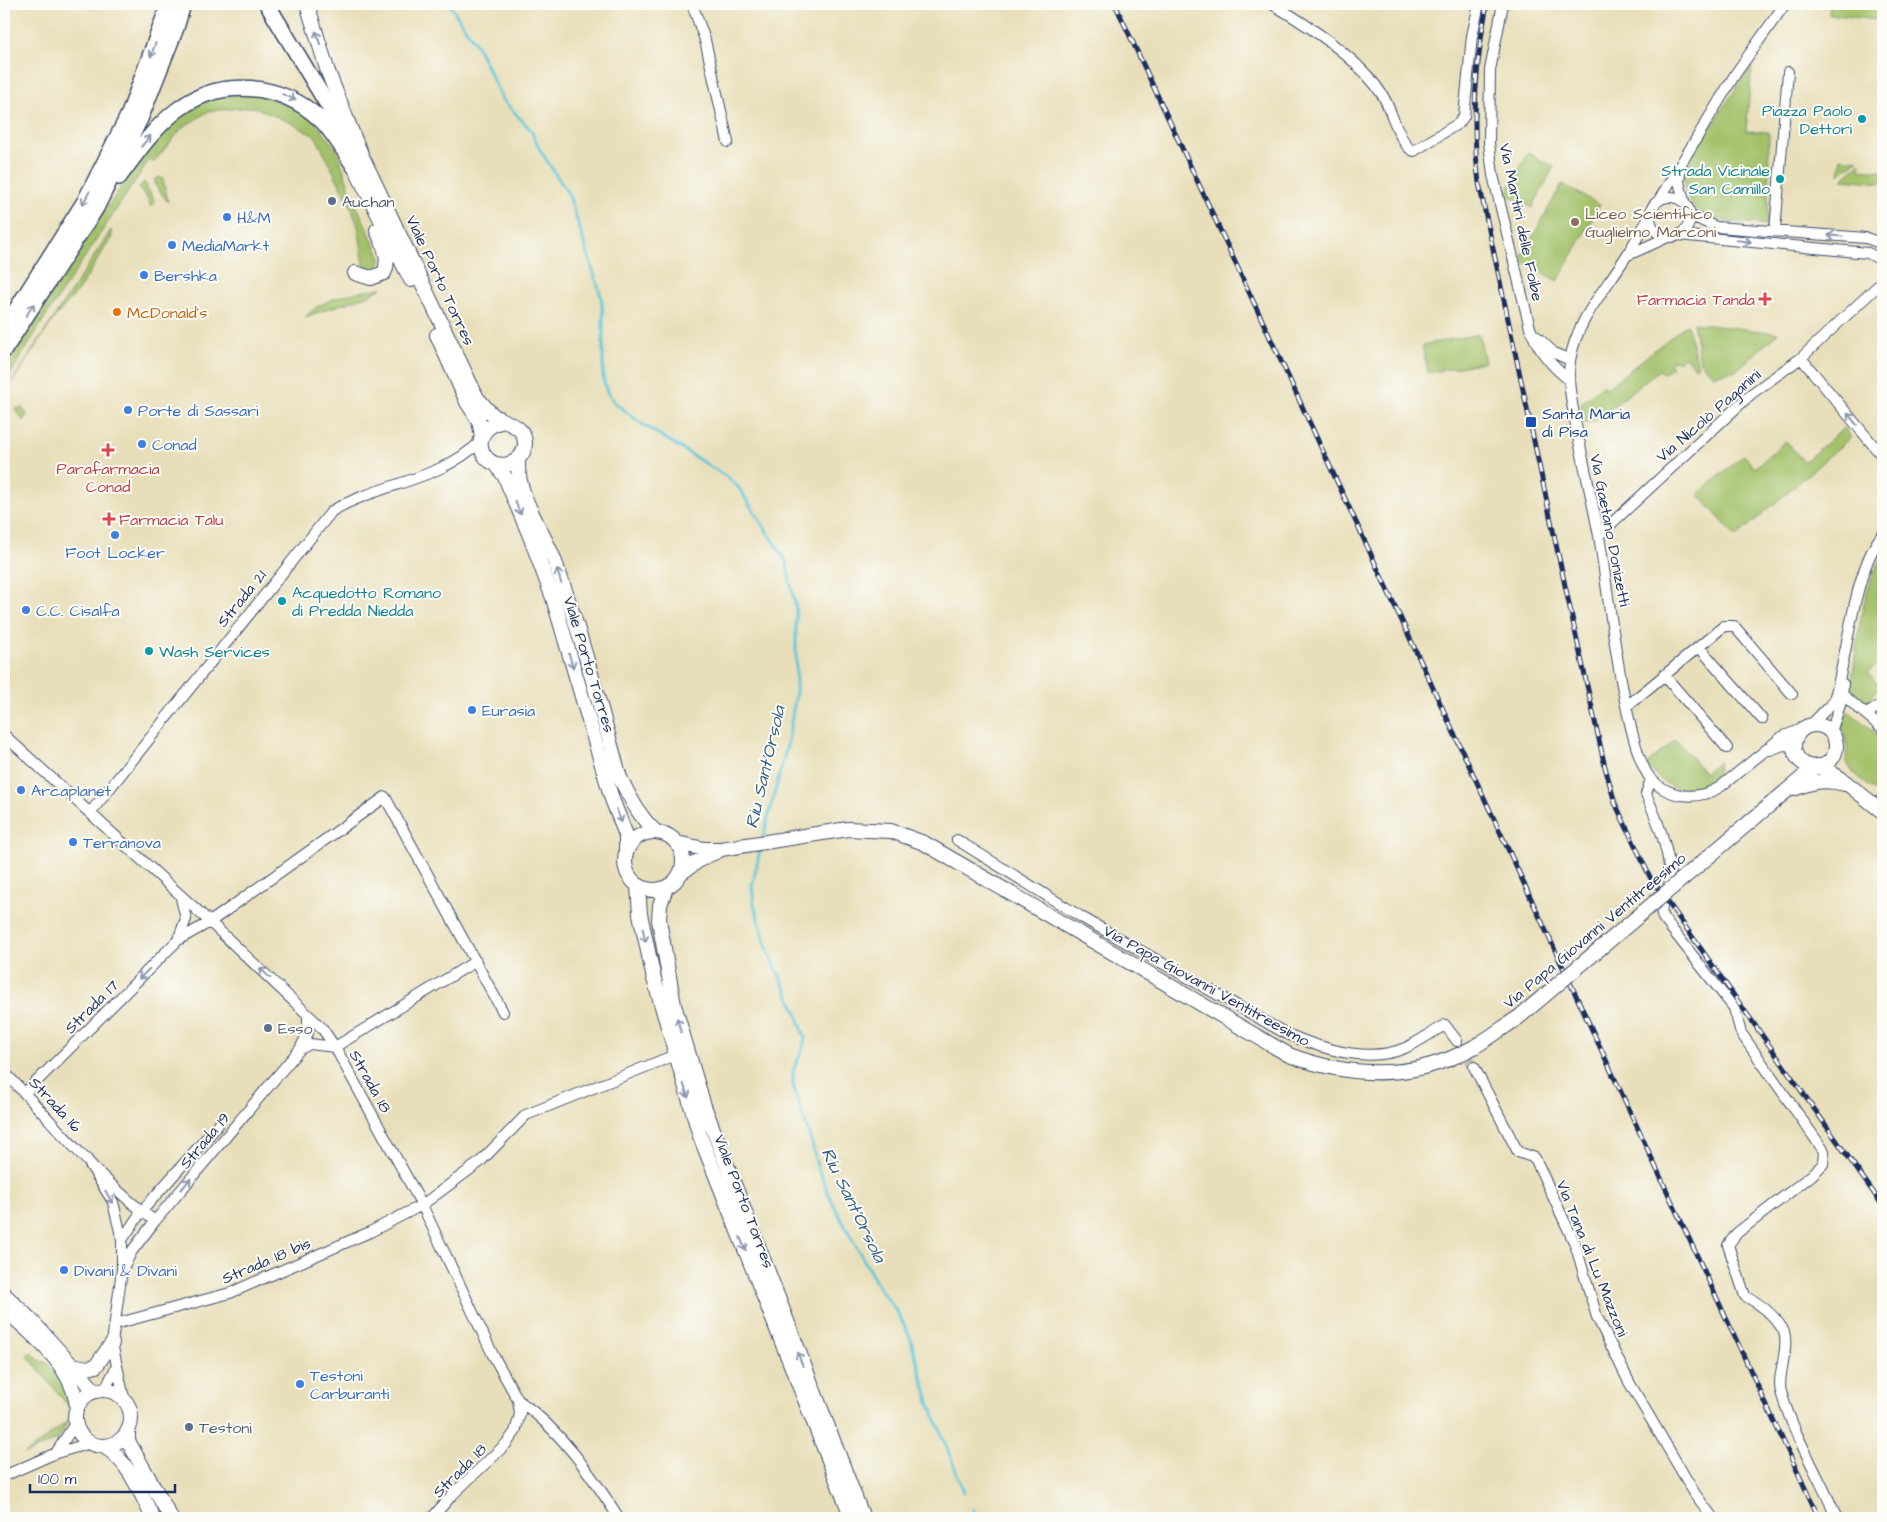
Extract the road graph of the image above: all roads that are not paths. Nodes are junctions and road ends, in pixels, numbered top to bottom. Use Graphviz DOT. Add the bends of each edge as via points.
graph roads {
  1 [pos="169,4"];
  2 [pos="183,4"];
  3 [pos="267,4"];
  4 [pos="307,4"];
  5 [pos="692,4"];
  6 [pos="1272,4"];
  7 [pos="1479,4"];
  8 [pos="1503,4"];
  9 [pos="1785,4"];
  10 [pos="1788,72"];
  11 [pos="332,112"];
  12 [pos="728,142"];
  13 [pos="359,150"];
  14 [pos="1681,163"];
  15 [pos="357,172"];
  16 [pos="1659,200"];
  17 [pos="1685,204"];
  18 [pos="96,208"];
  19 [pos="1690,215"];
  20 [pos="1650,216"];
  21 [pos="1775,232"];
  22 [pos="1673,236"];
  23 [pos="1883,244"];
  24 [pos="1627,256"];
  25 [pos="1883,262"];
  26 [pos="355,273"];
  27 [pos="1883,281"];
  28 [pos="1530,328"];
  29 [pos="4,329"];
  30 [pos="4,350"];
  31 [pos="1801,358"];
  32 [pos="1570,360"];
  33 [pos="1568,379"];
  34 [pos="505,421"];
  35 [pos="481,438"];
  36 [pos="1883,457"];
  37 [pos="459,460"];
  38 [pos="490,460"];
  39 [pos="518,460"];
  40 [pos="1883,534"];
  41 [pos="1599,535"];
  42 [pos="1699,647"];
  43 [pos="1844,663"];
  44 [pos="1664,675"];
  45 [pos="1792,694"];
  46 [pos="1842,695"];
  47 [pos="1883,704"];
  48 [pos="1627,706"];
  49 [pos="1866,714"];
  50 [pos="1762,719"];
  51 [pos="1806,727"];
  52 [pos="1883,729"];
  53 [pos="1831,732"];
  54 [pos="4,734"];
  55 [pos="1727,748"];
  56 [pos="1764,751"];
  57 [pos="1796,751"];
  58 [pos="1834,756"];
  59 [pos="1818,766"];
  60 [pos="1651,779"];
  61 [pos="1851,786"];
  62 [pos="1788,791"];
  63 [pos="1883,812"];
  64 [pos="90,813"];
  65 [pos="656,832"];
  66 [pos="957,840"];
  67 [pos="677,843"];
  68 [pos="721,849"];
  69 [pos="626,850"];
  70 [pos="681,873"];
  71 [pos="638,886"];
  72 [pos="666,888"];
  73 [pos="181,897"];
  74 [pos="1083,918"];
  75 [pos="210,922"];
  76 [pos="1071,928"];
  77 [pos="178,940"];
  78 [pos="476,961"];
  79 [pos="502,1012"];
  80 [pos="308,1016"];
  81 [pos="1457,1041"];
  82 [pos="335,1047"];
  83 [pos="300,1049"];
  84 [pos="675,1055"];
  85 [pos="1474,1067"];
  86 [pos="4,1072"];
  87 [pos="25,1093"];
  88 [pos="218,1124"];
  89 [pos="86,1158"];
  90 [pos="422,1205"];
  91 [pos="141,1212"];
  92 [pos="135,1221"];
  93 [pos="155,1222"];
  94 [pos="122,1240"];
  95 [pos="132,1251"];
  96 [pos="122,1270"];
  97 [pos="4,1294"];
  98 [pos="4,1309"];
  99 [pos="115,1324"];
  100 [pos="112,1343"];
  101 [pos="72,1365"];
  102 [pos="117,1366"];
  103 [pos="100,1390"];
  104 [pos="124,1398"];
  105 [pos="518,1400"];
  106 [pos="77,1407"];
  107 [pos="76,1422"];
  108 [pos="128,1431"];
  109 [pos="97,1444"];
  110 [pos="56,1453"];
  111 [pos="4,1476"];
  112 [pos="153,1518"];
  113 [pos="171,1518"];
  114 [pos="432,1518"];
  115 [pos="619,1518"];
  116 [pos="852,1518"];
  117 [pos="863,1518"];
  118 [pos="1713,1518"];
  119 [pos="1837,1518"];
  1 -- 29 [label="highway, one-way" via="129,114 85,202"];
  2 -- 18 [label="highway" via="140,119"];
  3 -- 11 [label="highway"];
  13 -- 4 [label="main road, Viale Porto Torres, one-way" via="328,72"];
  5 -- 12 [label="street" via="706,40"];
  6 -- 7 [label="street" via="1319,35 1364,72 1382,95 1405,146 1414,151 1457,124 1464,116 1472,36"];
  8 -- 28 [label="street, Via Martiri delle Foibe" via="1490,70 1489,143 1493,176"];
  9 -- 14 [label="street, Via Gaetano Donizetti" via="1736,73"];
  10 -- 21 [label="street"];
  11 -- 13 [label="highway"];
  11 -- 15 [label="highway"];
  13 -- 34 [label="main road, Viale Porto Torres" via="477,398 493,415"];
  14 -- 16 [label="street, Via Gaetano Donizetti"];
  14 -- 17 [label="street" via="1679,182"];
  18 -- 15 [label="highway, one-way" via="147,139 177,110 206,94 241,87 270,90 298,101 322,121"];
  15 -- 26 [label="main road" via="362,199 387,255 387,266 384,273 371,278"];
  15 -- 35 [label="main road, Viale Porto Torres" via="479,421"];
  16 -- 17 [label="street" via="1668,197"];
  16 -- 20 [label="street, Via Gaetano Donizetti" via="1652,207"];
  17 -- 19 [label="street"];
  30 -- 18 [label="highway, one-way"];
  19 -- 21 [label="street" via="1716,227"];
  19 -- 22 [label="street" via="1687,227"];
  20 -- 22 [label="street" via="1653,228 1662,235"];
  20 -- 24 [label="street, Via Gaetano Donizetti"];
  23 -- 21 [label="street, one-way" via="1866,238"];
  22 -- 24 [label="street"];
  22 -- 25 [label="street, one-way" via="1868,253"];
  24 -- 32 [label="street, Via Gaetano Donizetti" via="1585,318"];
  27 -- 31 [label="street, Via Nicolò Paganini"];
  28 -- 32 [label="street" via="1554,353"];
  28 -- 33 [label="street, Via Martiri delle Foibe" via="1539,349"];
  36 -- 31 [label="street, one-way"];
  31 -- 41 [label="street, Via Nicolò Paganini" via="1751,394"];
  32 -- 33 [label="street, Via Gaetano Donizetti"];
  33 -- 41 [label="street, Via Gaetano Donizetti"];
  34 -- 35 [label="main road" via="487,428"];
  34 -- 39 [label="main road" via="520,429 524,436 525,445"];
  35 -- 37 [label="street, Strada 21"];
  35 -- 38 [label="main road"];
  37 -- 38 [label="street, Strada 21"];
  37 -- 64 [label="street, Strada 21" via="332,511"];
  38 -- 39 [label="main road" via="511,464"];
  38 -- 69 [label="main road, Viale Porto Torres, one-way" via="505,477 553,598 626,835"];
  65 -- 39 [label="main road, Viale Porto Torres, one-way" via="635,807 620,778 555,562 522,489 517,472"];
  40 -- 43 [label="street" via="1866,562"];
  41 -- 48 [label="street, Via Gaetano Donizetti"];
  42 -- 44 [label="street"];
  42 -- 45 [label="street" via="1724,626 1734,626"];
  42 -- 50 [label="street"];
  43 -- 46 [label="street"];
  43 -- 51 [label="street" via="1833,702"];
  44 -- 48 [label="street"];
  44 -- 55 [label="street"];
  46 -- 49 [label="street"];
  46 -- 53 [label="street"];
  47 -- 49 [label="street"];
  48 -- 60 [label="street, Via Gaetano Donizetti" via="1638,755"];
  49 -- 52 [label="street"];
  51 -- 53 [label="main road" via="1822,726"];
  51 -- 56 [label="street" via="1782,737"];
  51 -- 57 [label="main road" via="1795,740"];
  53 -- 58 [label="main road" via="1836,744"];
  54 -- 64 [label="street, Strada 18"];
  56 -- 57 [label="street" via="1783,745"];
  56 -- 60 [label="street" via="1710,793 1699,796 1679,795"];
  57 -- 59 [label="main road" via="1808,766"];
  57 -- 62 [label="main road" via="1796,769"];
  58 -- 59 [label="main road"];
  58 -- 61 [label="main road"];
  59 -- 61 [label="main road"];
  59 -- 62 [label="main road, Via Papa Giovanni Ventitreesimo"];
  60 -- 119 [label="street" via="1646,794 1662,830 1670,875 1660,910 1663,918 1734,1008 1740,1033 1824,1151 1823,1164 1812,1176 1737,1233 1728,1245 1745,1296 1759,1303 1783,1329 1785,1351 1780,1390"];
  61 -- 62 [label="main road" via="1824,780"];
  61 -- 63 [label="main road"];
  62 -- 76 [label="main road, Via Papa Giovanni Ventitreesimo, bridge" via="1519,1018 1473,1048 1433,1064 1392,1074 1340,1070 1289,1055"];
  64 -- 73 [label="street, Strada 18"];
  65 -- 67 [label="main road"];
  65 -- 69 [label="main road" via="633,840"];
  66 -- 74 [label="street"];
  67 -- 68 [label="main road, Via Papa Giovanni Ventitreesimo"];
  67 -- 70 [label="main road" via="682,852"];
  68 -- 70 [label="main road, Via Papa Giovanni Ventitreesimo"];
  68 -- 76 [label="main road, Via Papa Giovanni Ventitreesimo" via="848,829 891,831 924,843"];
  69 -- 71 [label="main road" via="626,870 630,880"];
  70 -- 72 [label="main road"];
  71 -- 72 [label="main road" via="657,891"];
  71 -- 84 [label="main road, Viale Porto Torres, one-way" via="646,944"];
  117 -- 72 [label="main road, Viale Porto Torres, one-way" via="686,1051 659,920"];
  73 -- 75 [label="street, Strada 18"];
  73 -- 77 [label="street, Strada 17" via="186,919"];
  74 -- 76 [label="street"];
  74 -- 81 [label="street" via="1285,1033 1317,1047 1352,1053 1381,1053 1404,1048 1445,1025"];
  75 -- 77 [label="street, Strada 17"];
  75 -- 78 [label="street" via="385,797"];
  80 -- 75 [label="street, Strada 18, one-way"];
  77 -- 87 [label="street, Strada 17, one-way"];
  78 -- 79 [label="street"];
  78 -- 82 [label="street"];
  80 -- 82 [label="street, Strada 18" via="322,1028"];
  80 -- 83 [label="street, Strada 19" via="308,1033"];
  82 -- 83 [label="street" via="310,1044"];
  82 -- 90 [label="street, Strada 18"];
  93 -- 83 [label="street, Strada 19, one-way"];
  84 -- 90 [label="street, Strada 18 bis" via="526,1115 480,1162"];
  84 -- 116 [label="main road, Viale Porto Torres, one-way" via="700,1136"];
  85 -- 118 [label="street, Via Tana di Lu Mazzoni" via="1518,1152 1536,1158 1575,1244 1597,1317 1629,1382 1695,1494"];
  86 -- 87 [label="street, Strada 16"];
  87 -- 89 [label="street, Strada 16"];
  88 -- 91 [label="street"];
  89 -- 91 [label="street, Strada 16"];
  89 -- 94 [label="street, Strada 16, one-way" via="113,1202"];
  90 -- 99 [label="street, Strada 18 bis" via="370,1232 230,1293"];
  90 -- 105 [label="street, Strada 18" via="493,1355"];
  91 -- 92 [label="street"];
  91 -- 93 [label="street, Strada 16"];
  92 -- 94 [label="street"];
  92 -- 95 [label="street, Strada 19"];
  93 -- 95 [label="street, Strada 19"];
  94 -- 96 [label="street, Strada 16"];
  95 -- 96 [label="street, Strada 19"];
  96 -- 99 [label="street, Strada 16"];
  97 -- 101 [label="main road"];
  98 -- 106 [label="main road" via="36,1338 70,1379 76,1392"];
  99 -- 100 [label="street, Strada 16"];
  100 -- 101 [label="main road" via="96,1366"];
  100 -- 102 [label="street, Strada 16"];
  101 -- 103 [label="main road"];
  102 -- 103 [label="street"];
  102 -- 104 [label="street, Strada 16"];
  103 -- 104 [label="main road"];
  103 -- 106 [label="main road" via="87,1394"];
  104 -- 108 [label="main road" via="131,1411"];
  105 -- 114 [label="street, Strada 18" via="520,1414 515,1432"];
  105 -- 115 [label="street" via="533,1410 568,1447"];
  106 -- 107 [label="main road"];
  107 -- 109 [label="main road" via="81,1434"];
  107 -- 110 [label="street"];
  108 -- 109 [label="main road" via="115,1443"];
  108 -- 113 [label="main road" via="128,1441"];
  109 -- 110 [label="street"];
  109 -- 112 [label="main road" via="112,1450 120,1460"];
  110 -- 111 [label="street"];
}
